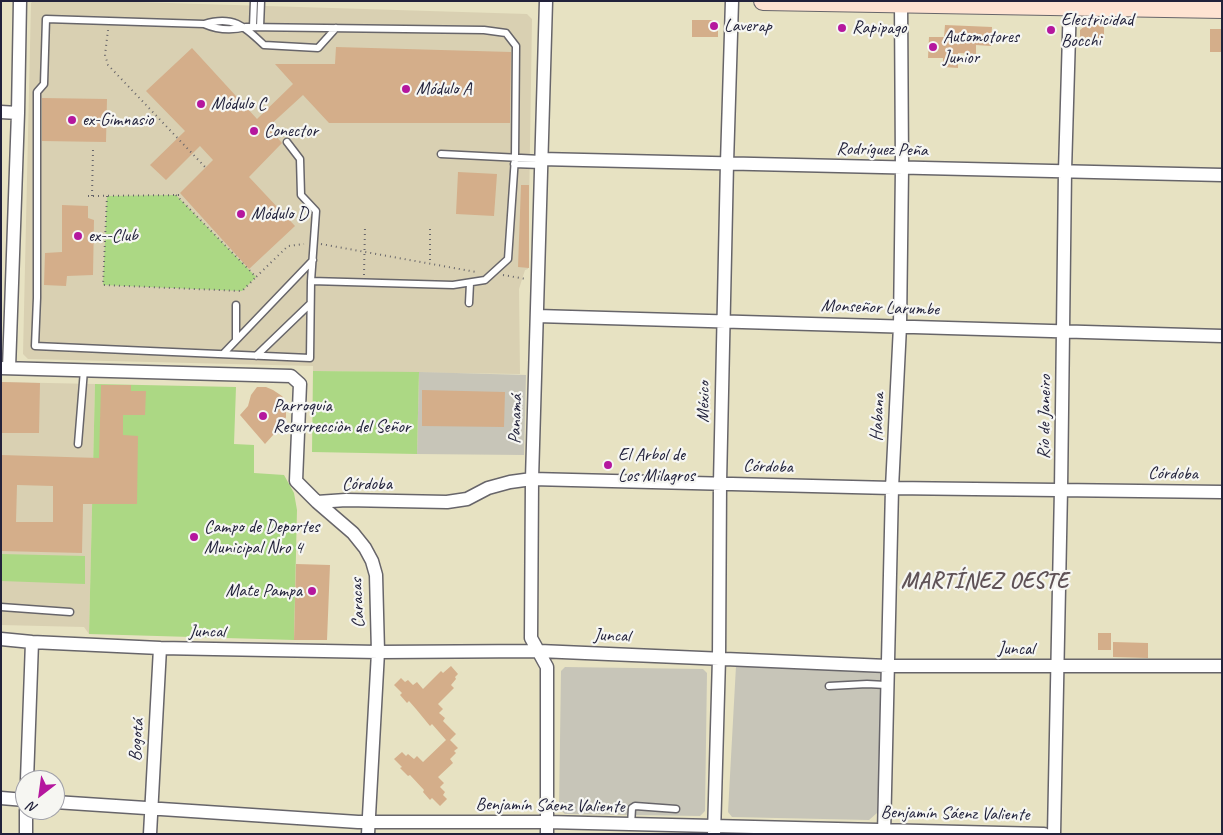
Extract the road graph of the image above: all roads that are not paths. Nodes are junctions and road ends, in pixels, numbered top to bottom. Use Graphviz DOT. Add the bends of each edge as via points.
graph roads {
  1 [pos="20,1"];
  2 [pos="254,1"];
  3 [pos="261,1"];
  4 [pos="546,1"];
  5 [pos="732,1"];
  6 [pos="763,1"];
  7 [pos="901,2"];
  8 [pos="1029,4"];
  9 [pos="1070,4"];
  10 [pos="1222,9"];
  11 [pos="253,27"];
  12 [pos="336,28"];
  13 [pos="1,112"];
  14 [pos="18,113"];
  15 [pos="287,142"];
  16 [pos="441,154"];
  17 [pos="515,161"];
  18 [pos="541,162"];
  19 [pos="727,163"];
  20 [pos="902,168"];
  21 [pos="1065,171"];
  22 [pos="1222,175"];
  23 [pos="7,241"];
  24 [pos="313,260"];
  25 [pos="311,281"];
  26 [pos="470,283"];
  27 [pos="469,302"];
  28 [pos="236,304"];
  29 [pos="310,304"];
  30 [pos="537,316"];
  31 [pos="723,321"];
  32 [pos="900,326"];
  33 [pos="1063,331"];
  34 [pos="1222,336"];
  35 [pos="236,340"];
  36 [pos="223,354"];
  37 [pos="256,356"];
  38 [pos="5,368"];
  39 [pos="84,370"];
  40 [pos="78,444"];
  41 [pos="532,479"];
  42 [pos="720,483"];
  43 [pos="892,488"];
  44 [pos="1061,489"];
  45 [pos="1222,492"];
  46 [pos="317,502"];
  47 [pos="1,607"];
  48 [pos="70,612"];
  49 [pos="1,640"];
  50 [pos="32,642"];
  51 [pos="160,648"];
  52 [pos="539,651"];
  53 [pos="378,652"];
  54 [pos="719,658"];
  55 [pos="887,666"];
  56 [pos="1058,666"];
  57 [pos="1222,666"];
  58 [pos="886,685"];
  59 [pos="829,686"];
  60 [pos="27,770"];
  61 [pos="1,798"];
  62 [pos="15,799"];
  63 [pos="65,803"];
  64 [pos="150,808"];
  65 [pos="676,809"];
  66 [pos="26,820"];
  67 [pos="631,825"];
  68 [pos="368,828"];
  69 [pos="547,828"];
  70 [pos="714,830"];
  71 [pos="884,832"];
  72 [pos="26,834"];
  73 [pos="150,834"];
  74 [pos="358,834"];
  75 [pos="1044,834"];
  76 [pos="1054,834"];
  1 -- 14 [label="street"];
  2 -- 11 [label="lane"];
  3 -- 11 [label="lane"];
  4 -- 18 [label="street, Panamá"];
  5 -- 19 [label="street, México"];
  6 -- 7 [label="street"];
  7 -- 8 [label="street"];
  7 -- 20 [label="street, Habana"];
  8 -- 9 [label="street"];
  9 -- 10 [label="street"];
  9 -- 21 [label="street, Río de Janeiro"];
  11 -- 12 [label="lane"];
  11 -- 12 [label="lane" via="264,46 318,48"];
  11 -- 36 [label="lane" via="214,21 204,24 46,19 44,84 37,92 35,346"];
  12 -- 17 [label="lane" via="506,33 516,46"];
  13 -- 14 [label="street"];
  14 -- 23 [label="street"];
  15 -- 24 [label="lane" via="300,159 301,195 316,211"];
  16 -- 17 [label="lane"];
  17 -- 18 [label="lane"];
  17 -- 26 [label="lane" via="508,259 485,280"];
  18 -- 19 [label="street, Rodríguez Peña"];
  18 -- 30 [label="street, Panamá"];
  19 -- 20 [label="street, Rodríguez Peña"];
  19 -- 31 [label="street, México"];
  20 -- 21 [label="street, Rodríguez Peña"];
  20 -- 32 [label="street, Habana"];
  21 -- 22 [label="street, Rodríguez Peña"];
  21 -- 33 [label="street, Río de Janeiro"];
  23 -- 38 [label="street"];
  24 -- 25 [label="lane"];
  24 -- 35 [label="lane"];
  25 -- 26 [label="lane"];
  25 -- 29 [label="lane"];
  26 -- 27 [label="lane"];
  28 -- 35 [label="lane"];
  29 -- 37 [label="lane"];
  29 -- 37 [label="lane" via="310,358"];
  30 -- 31 [label="street, Monseñor Larumbe"];
  30 -- 41 [label="street, Panamá"];
  31 -- 32 [label="street, Monseñor Larumbe"];
  31 -- 42 [label="street, México"];
  32 -- 33 [label="street, Monseñor Larumbe"];
  32 -- 43 [label="street, Habana"];
  33 -- 34 [label="street, Monseñor Larumbe"];
  33 -- 44 [label="street, Río de Janeiro"];
  35 -- 36 [label="lane"];
  36 -- 37 [label="lane"];
  38 -- 39 [label="street"];
  39 -- 40 [label="lane"];
  39 -- 46 [label="street, Caracas" via="291,376 300,384 296,480"];
  41 -- 42 [label="street, Córdoba"];
  41 -- 46 [label="street, Córdoba" via="510,482 488,488 467,499 447,502"];
  41 -- 52 [label="street, Panamá" via="531,638"];
  42 -- 43 [label="street, Córdoba"];
  42 -- 54 [label="street, México"];
  43 -- 44 [label="street, Córdoba"];
  43 -- 55 [label="street, Habana"];
  44 -- 45 [label="street, Córdoba"];
  44 -- 56 [label="street, Río de Janeiro"];
  46 -- 53 [label="street, Caracas" via="353,533 372,561 376,575"];
  47 -- 48 [label="lane"];
  49 -- 50 [label="street, Juncal"];
  50 -- 51 [label="street, Juncal"];
  50 -- 60 [label="street"];
  51 -- 53 [label="street, Juncal"];
  51 -- 64 [label="street, Bogotá"];
  52 -- 53 [label="street, Juncal"];
  52 -- 54 [label="street, Juncal"];
  52 -- 69 [label="street, Panamá" via="548,667"];
  53 -- 68 [label="street, Caracas"];
  54 -- 55 [label="street, Juncal"];
  54 -- 70 [label="street, México"];
  55 -- 56 [label="street, Juncal"];
  55 -- 58 [label="street, Habana"];
  56 -- 57 [label="street, Juncal"];
  56 -- 76 [label="street, Río de Janeiro"];
  58 -- 59 [label="lane"];
  58 -- 71 [label="street, Habana"];
  61 -- 62 [label="street"];
  63 -- 64 [label="street, Benjamín Sáenz Valiente"];
  64 -- 68 [label="street, Benjamín Sáenz Valiente"];
  64 -- 73 [label="street, Bogotá"];
  65 -- 67 [label="lane" via="635,806 632,808"];
  66 -- 72 [label="street"];
  67 -- 69 [label="street, Benjamín Sáenz Valiente"];
  67 -- 70 [label="street, Benjamín Sáenz Valiente"];
  68 -- 69 [label="street, Benjamín Sáenz Valiente"];
  68 -- 74 [label="street"];
  70 -- 71 [label="street, Benjamín Sáenz Valiente"];
  71 -- 75 [label="street, Benjamín Sáenz Valiente"];
}
